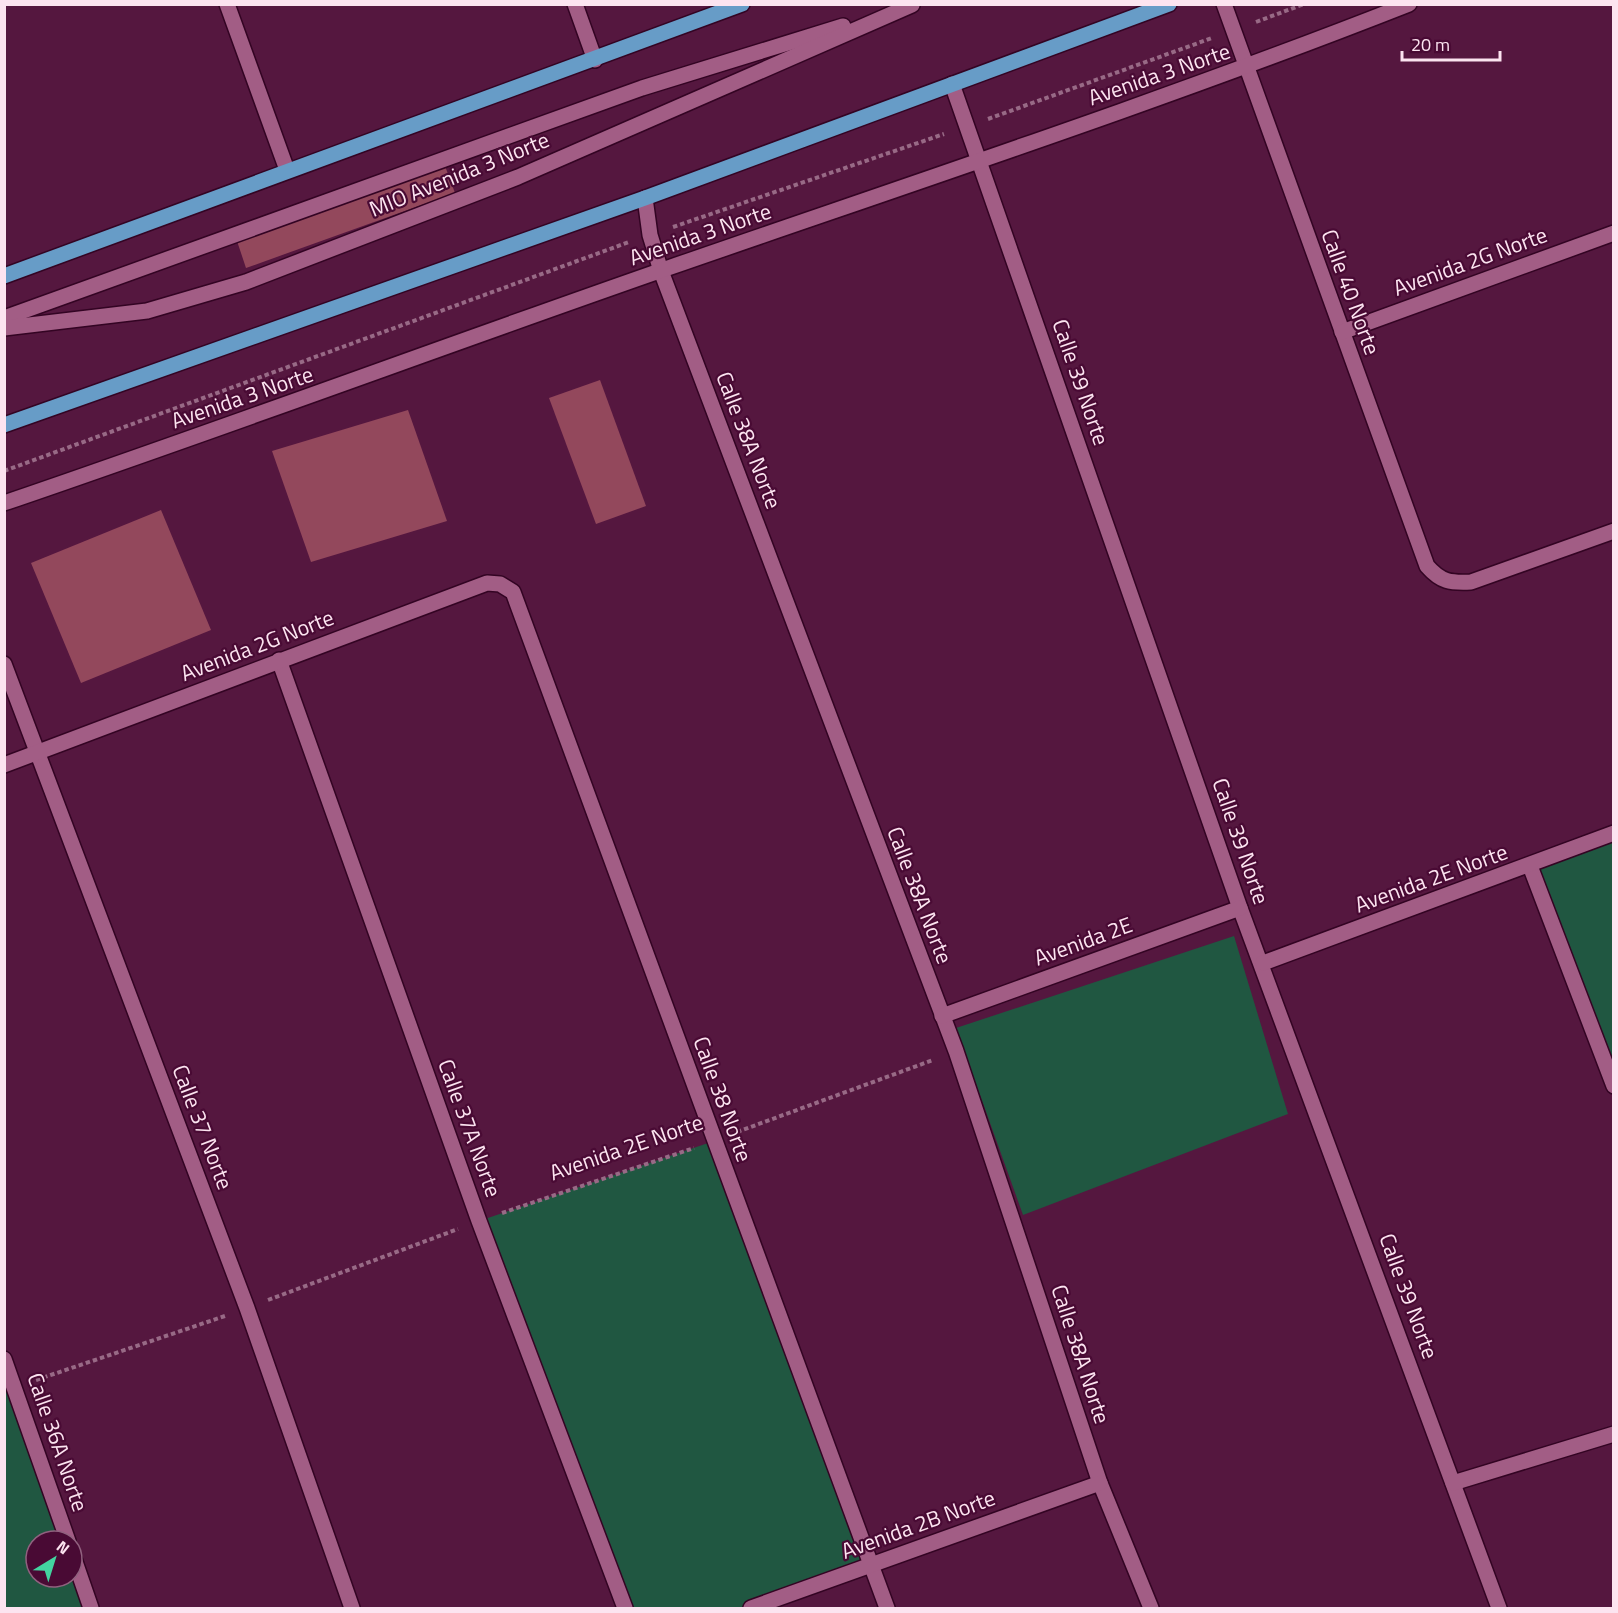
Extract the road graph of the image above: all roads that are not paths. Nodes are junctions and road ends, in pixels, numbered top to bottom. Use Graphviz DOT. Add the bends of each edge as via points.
graph roads {
  1 [pos="227,4"];
  2 [pos="575,4"];
  3 [pos="742,4"];
  4 [pos="1169,4"];
  5 [pos="1224,4"];
  6 [pos="1409,4"];
  7 [pos="913,5"];
  8 [pos="595,60"];
  9 [pos="1245,68"];
  10 [pos="952,84"];
  11 [pos="979,160"];
  12 [pos="287,170"];
  13 [pos="645,198"];
  14 [pos="1614,233"];
  15 [pos="661,271"];
  16 [pos="4,276"];
  17 [pos="4,318"];
  18 [pos="4,328"];
  19 [pos="1342,332"];
  20 [pos="4,425"];
  21 [pos="4,503"];
  22 [pos="1614,531"];
  23 [pos="519,604"];
  24 [pos="279,660"];
  25 [pos="4,664"];
  26 [pos="38,753"];
  27 [pos="4,765"];
  28 [pos="1614,833"];
  29 [pos="1530,866"];
  30 [pos="1240,908"];
  31 [pos="1263,963"];
  32 [pos="942,1017"];
  33 [pos="1614,1086"];
  34 [pos="4,1359"];
  35 [pos="1614,1434"];
  36 [pos="1100,1483"];
  37 [pos="1453,1484"];
  38 [pos="64,1529"];
  39 [pos="871,1564"];
  40 [pos="84,1588"];
  41 [pos="91,1608"];
  42 [pos="352,1608"];
  43 [pos="625,1608"];
  44 [pos="751,1608"];
  45 [pos="887,1608"];
  46 [pos="1151,1608"];
  47 [pos="1499,1608"];
  1 -- 12 [label="street"];
  2 -- 8 [label="street"];
  3 -- 8 [label="main road"];
  4 -- 10 [label="main road"];
  5 -- 9 [label="street, Calle 40 Norte"];
  6 -- 9 [label="street, Avenida 3 Norte"];
  7 -- 17 [label="street, MIO Avenida 3 Norte" via="642,88"];
  7 -- 18 [label="street, MIO Avenida 3 Norte" via="518,177 246,282 147,311"];
  8 -- 12 [label="main road"];
  9 -- 11 [label="street, Avenida 3 Norte"];
  9 -- 19 [label="street, Calle 40 Norte"];
  10 -- 11 [label="street, Calle 39 Norte"];
  10 -- 13 [label="main road"];
  11 -- 15 [label="street, Avenida 3 Norte"];
  11 -- 30 [label="street, Calle 39 Norte"];
  12 -- 16 [label="main road"];
  13 -- 15 [label="street, Calle 38A Norte" via="650,235"];
  13 -- 20 [label="main road"];
  14 -- 19 [label="street, Avenida 2G Norte"];
  15 -- 21 [label="street, Avenida 3 Norte"];
  15 -- 32 [label="street, Calle 38A Norte"];
  19 -- 22 [label="street, Calle 40 Norte" via="1427,566 1439,579 1471,582"];
  23 -- 24 [label="street, Avenida 2G Norte" via="513,592 500,584 487,583"];
  23 -- 39 [label="street, Calle 38 Norte"];
  24 -- 26 [label="street, Avenida 2G Norte"];
  24 -- 43 [label="street, Calle 37A Norte" via="479,1221"];
  25 -- 26 [label="street, Calle 37 Norte"];
  26 -- 27 [label="street, Avenida 2G Norte"];
  26 -- 42 [label="street, Calle 37 Norte" via="247,1308"];
  28 -- 29 [label="street, Avenida 2E Norte"];
  29 -- 31 [label="street, Avenida 2E Norte"];
  29 -- 33 [label="street"];
  30 -- 31 [label="street, Calle 39 Norte"];
  30 -- 32 [label="street, Avenida 2E"];
  31 -- 37 [label="street, Calle 39 Norte"];
  32 -- 36 [label="street, Calle 38A Norte"];
  34 -- 38 [label="street, Calle 36A Norte"];
  35 -- 37 [label="street"];
  36 -- 39 [label="street, Avenida 2B Norte"];
  36 -- 46 [label="street, Calle 38A Norte"];
  37 -- 47 [label="street, Calle 39 Norte"];
  39 -- 44 [label="street, Avenida 2B Norte"];
  39 -- 45 [label="street, Calle 38 Norte"];
  40 -- 41 [label="street"];
}
